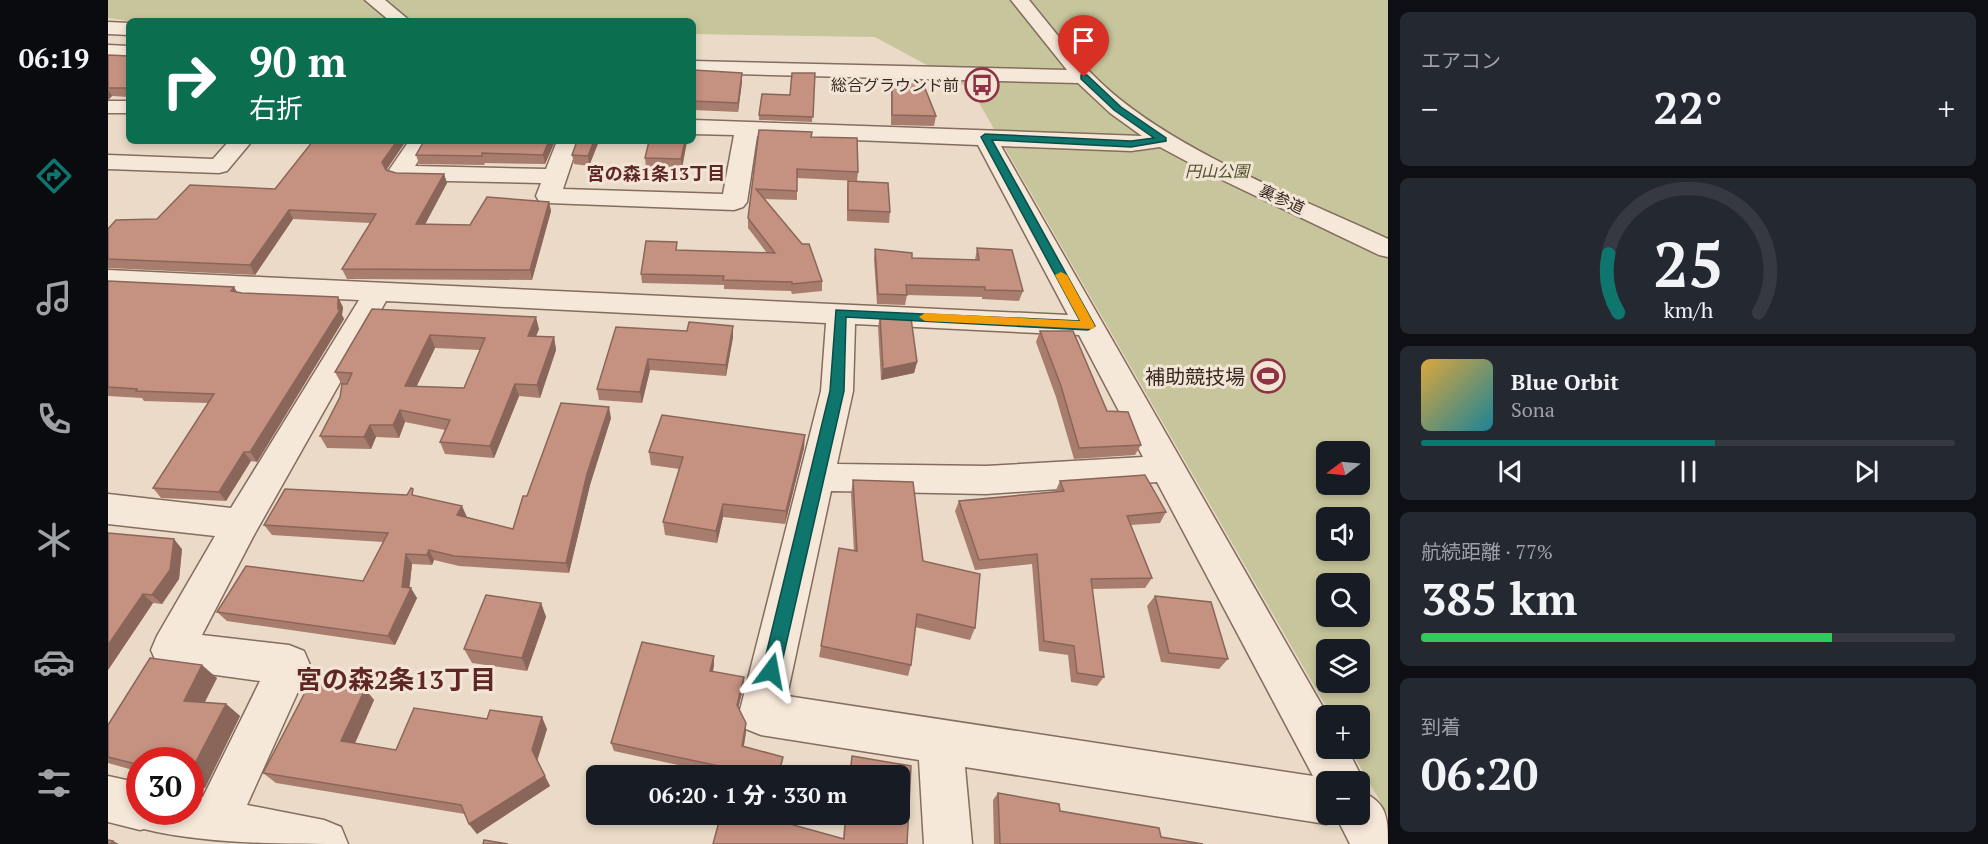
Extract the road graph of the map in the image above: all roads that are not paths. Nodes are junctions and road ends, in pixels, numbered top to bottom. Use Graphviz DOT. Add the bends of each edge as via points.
graph roads {
  1 [pos="374,0"];
  2 [pos="1020,0"];
  3 [pos="397,18"];
  4 [pos="108,28"];
  5 [pos="126,29"];
  6 [pos="108,51"];
  7 [pos="126,52"];
  8 [pos="1042,54"];
  9 [pos="1063,54"];
  10 [pos="696,67"];
  11 [pos="1084,77"];
  12 [pos="108,107"];
  13 [pos="126,107"];
  14 [pos="696,127"];
  15 [pos="747,128"];
  16 [pos="985,137"];
  17 [pos="1162,140"];
  18 [pos="238,144"];
  19 [pos="418,144"];
  20 [pos="567,144"];
  21 [pos="108,162"];
  22 [pos="555,176"];
  23 [pos="1388,249"];
  24 [pos="108,279"];
  25 [pos="377,292"];
  26 [pos="841,313"];
  27 [pos="1088,326"];
  28 [pos="1152,470"];
  29 [pos="817,477"];
  30 [pos="108,508"];
  31 [pos="242,524"];
  32 [pos="940,742"];
  33 [pos="1335,771"];
  34 [pos="1316,799"];
  35 [pos="108,800"];
  36 [pos="126,804"];
  37 [pos="204,822"];
  38 [pos="214,824"];
  39 [pos="1365,825"];
  40 [pos="324,844"];
  41 [pos="948,844"];
  42 [pos="1376,844"];
  1 -- 3 [label="street"];
  2 -- 9 [label="street, 裏参道"];
  4 -- 5 [label="street"];
  6 -- 7 [label="street"];
  8 -- 9 [label="street"];
  9 -- 11 [label="street, 裏参道"];
  10 -- 11 [label="street"];
  11 -- 17 [label="street, 裏参道"];
  12 -- 13 [label="street"];
  14 -- 15 [label="street"];
  15 -- 16 [label="street"];
  15 -- 22 [label="street" via="735,202 548,196"];
  16 -- 17 [label="street" via="1131,144"];
  16 -- 27 [label="street"];
  17 -- 23 [label="street, 裏参道"];
  18 -- 21 [label="street" via="219,166"];
  19 -- 22 [label="street" via="399,173"];
  20 -- 22 [label="street"];
  24 -- 25 [label="street"];
  25 -- 26 [label="street"];
  25 -- 31 [label="street"];
  26 -- 27 [label="street"];
  26 -- 29 [label="street" via="837,391"];
  27 -- 33 [label="street"];
  28 -- 29 [label="street" via="986,480"];
  29 -- 32 [label="street" via="761,714"];
  30 -- 31 [label="street"];
  31 -- 38 [label="street" via="172,650 289,665"];
  32 -- 34 [label="street"];
  32 -- 41 [label="street"];
  35 -- 36 [label="street"];
  37 -- 38 [label="street"];
  38 -- 40 [label="street"];
  39 -- 42 [label="street"];
}
